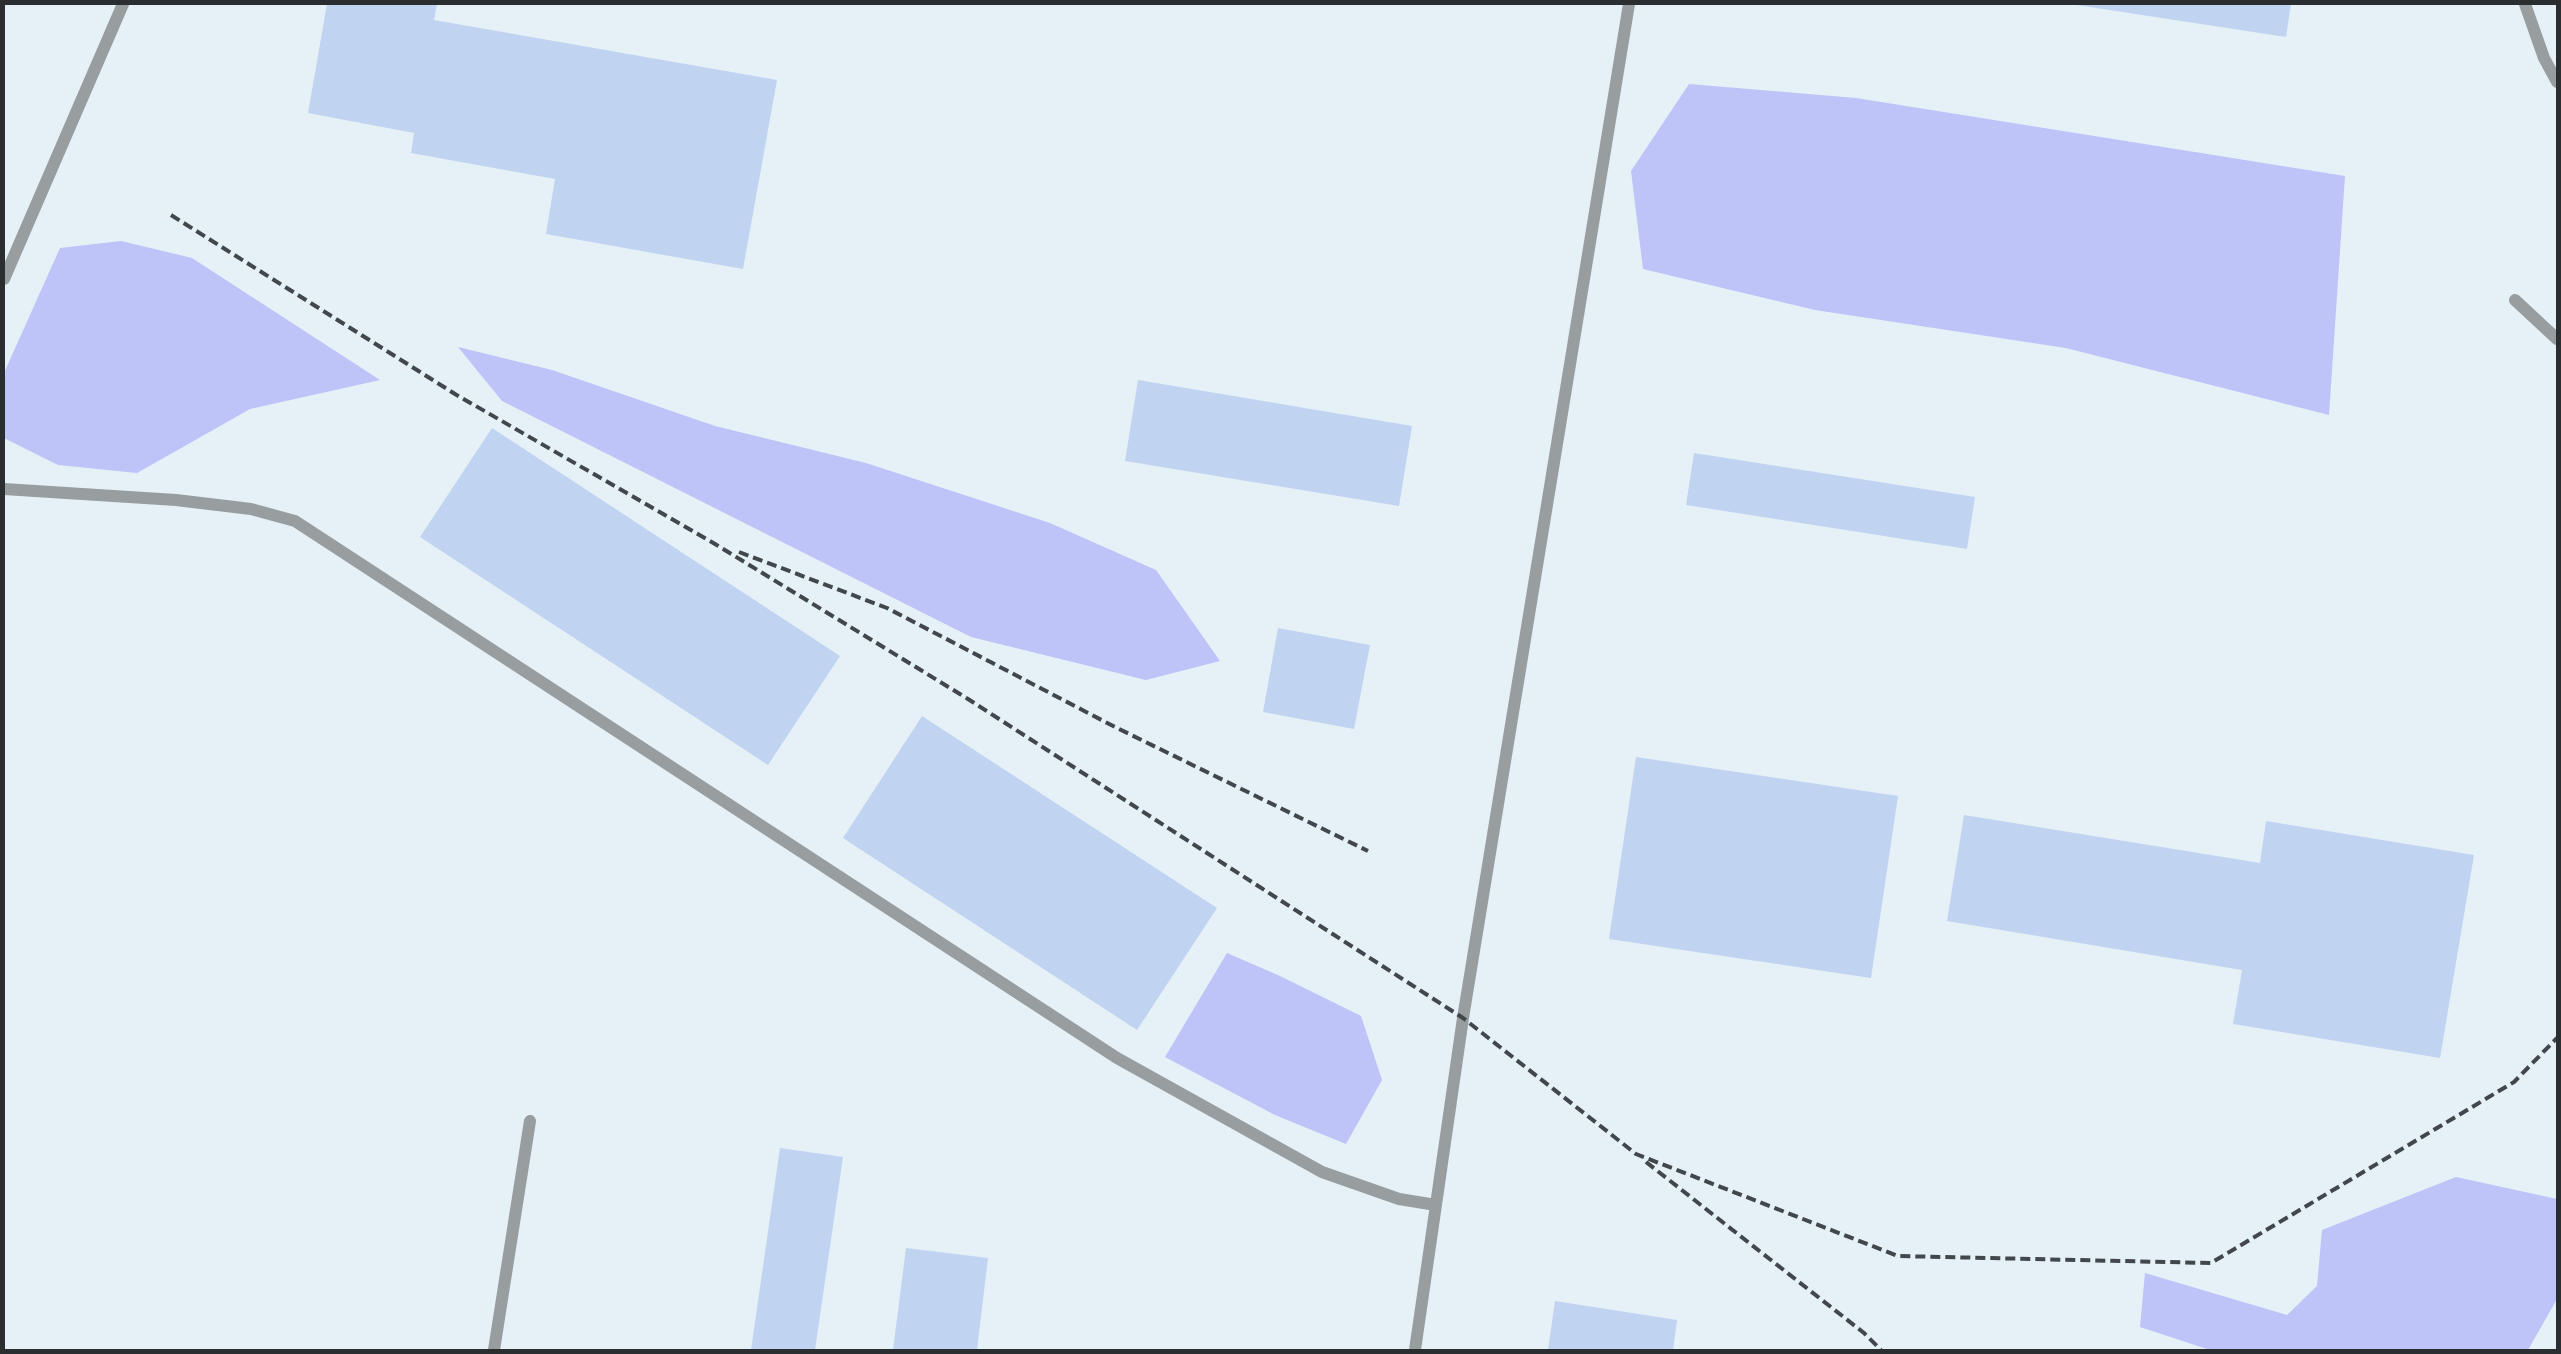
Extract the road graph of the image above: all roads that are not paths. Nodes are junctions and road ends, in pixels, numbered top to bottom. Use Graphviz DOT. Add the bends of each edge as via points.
graph roads {
  1 [pos="123,4"];
  2 [pos="1629,4"];
  3 [pos="2525,4"];
  4 [pos="2557,82"];
  5 [pos="4,279"];
  6 [pos="2515,300"];
  7 [pos="2557,339"];
  8 [pos="4,489"];
  9 [pos="530,1122"];
  10 [pos="1436,1205"];
  11 [pos="494,1350"];
  12 [pos="1415,1350"];
  1 -- 5 [label="lane"];
  2 -- 10 [label="lane" via="1463,1018"];
  3 -- 4 [label="lane" via="2544,58"];
  6 -- 7 [label="lane"];
  8 -- 10 [label="lane" via="186,501 251,509 295,521 1117,1058 1322,1172 1399,1199"];
  9 -- 11 [label="lane"];
  10 -- 12 [label="lane"];
}
